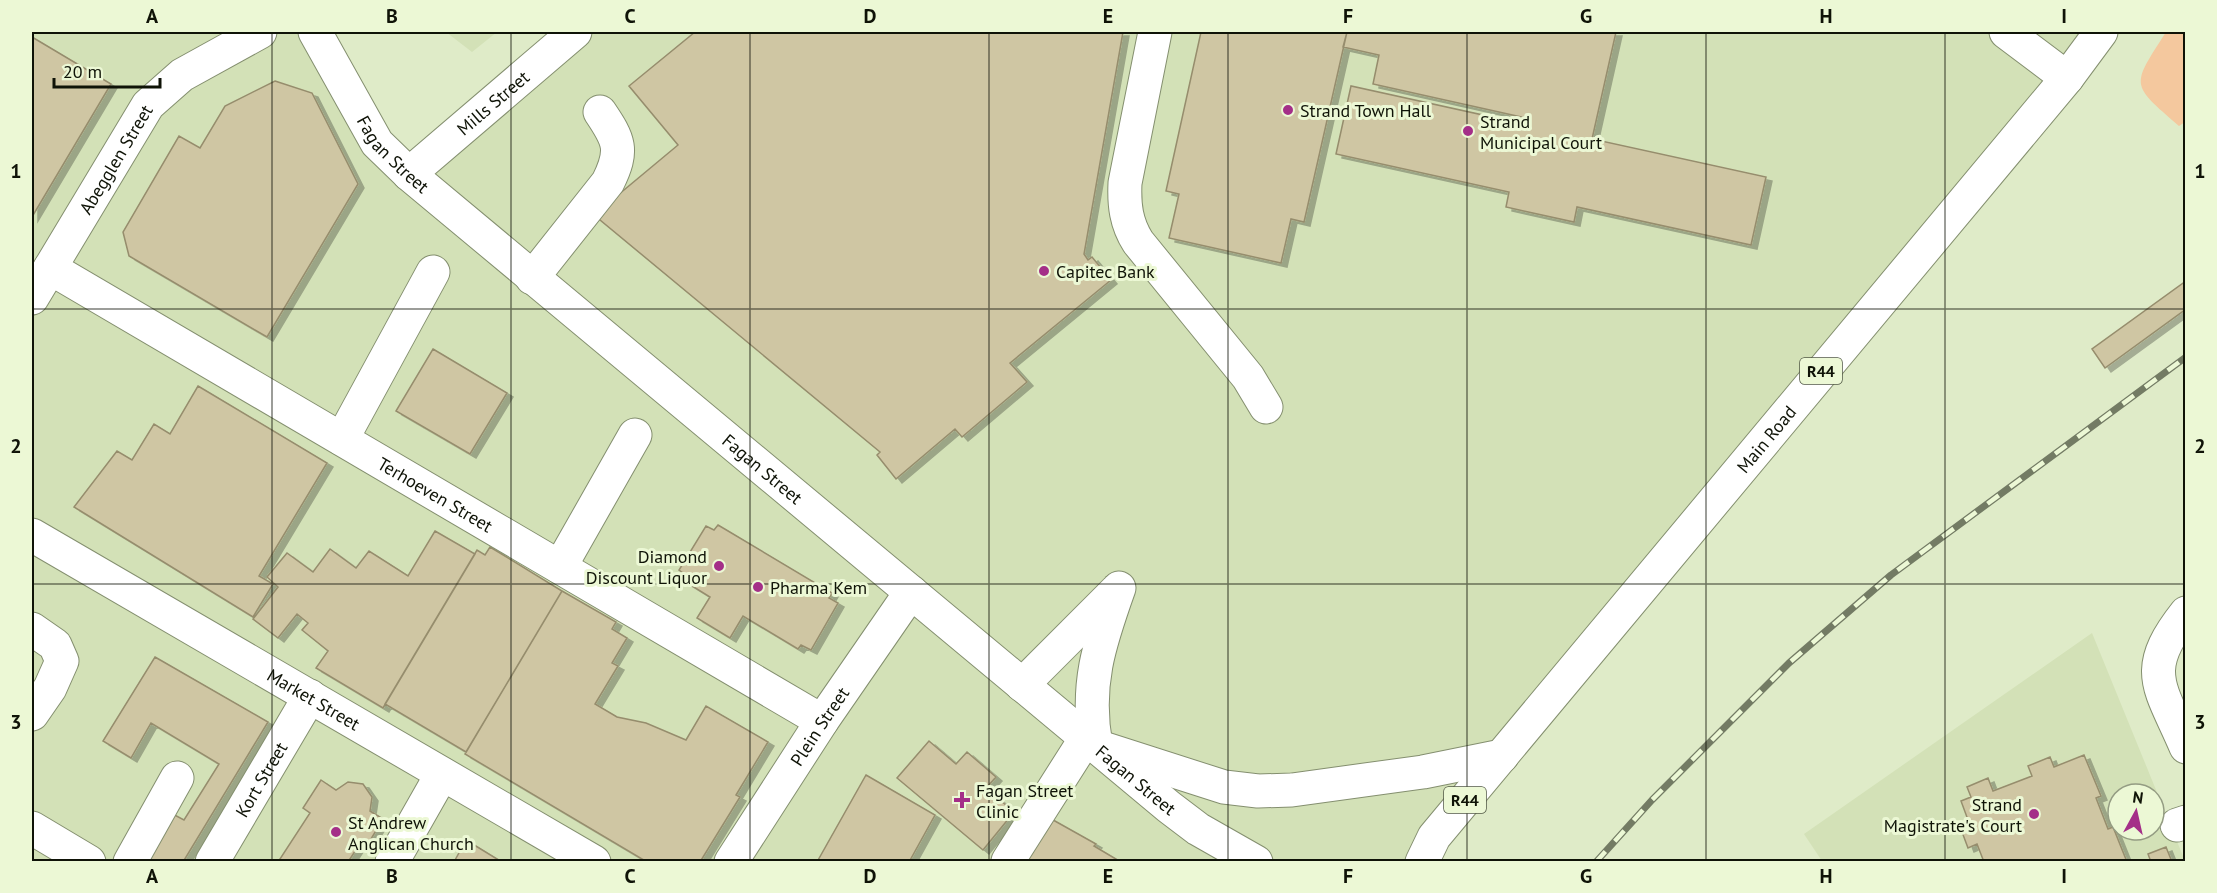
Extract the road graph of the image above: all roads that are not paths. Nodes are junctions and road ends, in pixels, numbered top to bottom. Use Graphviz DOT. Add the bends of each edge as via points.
graph roads {
  1 [pos="260,32"];
  2 [pos="315,32"];
  3 [pos="575,32"];
  4 [pos="1155,32"];
  5 [pos="2006,32"];
  6 [pos="2101,32"];
  7 [pos="2067,78"];
  8 [pos="600,112"];
  9 [pos="409,174"];
  10 [pos="50,268"];
  11 [pos="433,272"];
  12 [pos="532,278"];
  13 [pos="32,298"];
  14 [pos="1266,407"];
  15 [pos="635,435"];
  16 [pos="342,439"];
  17 [pos="32,535"];
  18 [pos="560,567"];
  19 [pos="910,592"];
  20 [pos="2186,613"];
  21 [pos="32,629"];
  22 [pos="1022,685"];
  23 [pos="310,696"];
  24 [pos="32,714"];
  25 [pos="822,721"];
  26 [pos="1091,742"];
  27 [pos="2186,747"];
  28 [pos="1502,756"];
  29 [pos="442,774"];
  30 [pos="177,778"];
  31 [pos="32,828"];
  32 [pos="1425,853"];
  33 [pos="88,861"];
  34 [pos="130,861"];
  35 [pos="212,861"];
  36 [pos="392,861"];
  37 [pos="594,861"];
  38 [pos="731,861"];
  39 [pos="1008,861"];
  40 [pos="1256,861"];
  41 [pos="1397,861"];
  1 -- 10 [label="street, Abegglen Street" via="183,75 148,105"];
  2 -- 9 [label="street, Fagan Street" via="377,143"];
  3 -- 9 [label="street, Mills Street"];
  4 -- 14 [label="street" via="1125,183 1128,224 1138,242 1248,377"];
  5 -- 7 [label="street"];
  6 -- 7 [label="street, Main Road / R44"];
  7 -- 28 [label="street, Main Road / R44"];
  8 -- 12 [label="street" via="616,135 616,165 608,182"];
  9 -- 12 [label="street, Fagan Street"];
  10 -- 13 [label="street, Abegglen Street"];
  10 -- 16 [label="street, Terhoeven Street"];
  11 -- 16 [label="street"];
  12 -- 19 [label="street, Fagan Street"];
  15 -- 18 [label="street"];
  16 -- 18 [label="street, Terhoeven Street"];
  17 -- 23 [label="street, Market Street"];
  18 -- 25 [label="street, Terhoeven Street"];
  19 -- 22 [label="street, Fagan Street"];
  19 -- 25 [label="street, Plein Street"];
  20 -- 27 [label="street" via="2169,635 2157,673"];
  21 -- 24 [label="street" via="55,645 62,661"];
  22 -- 26 [label="street, Fagan Street"];
  22 -- 26 [label="street" via="1119,588 1092,677"];
  23 -- 29 [label="street, Market Street"];
  23 -- 35 [label="street, Kort Street"];
  25 -- 38 [label="street, Plein Street"];
  26 -- 28 [label="street" via="1224,787 1258,791 1423,772"];
  26 -- 39 [label="street"];
  26 -- 40 [label="street, Fagan Street" via="1191,824"];
  28 -- 32 [label="street, Main Road / R44"];
  29 -- 36 [label="street"];
  29 -- 37 [label="street, Market Street"];
  30 -- 34 [label="street"];
  31 -- 33 [label="street"];
  32 -- 41 [label="street, Main Road / R44"];
}
